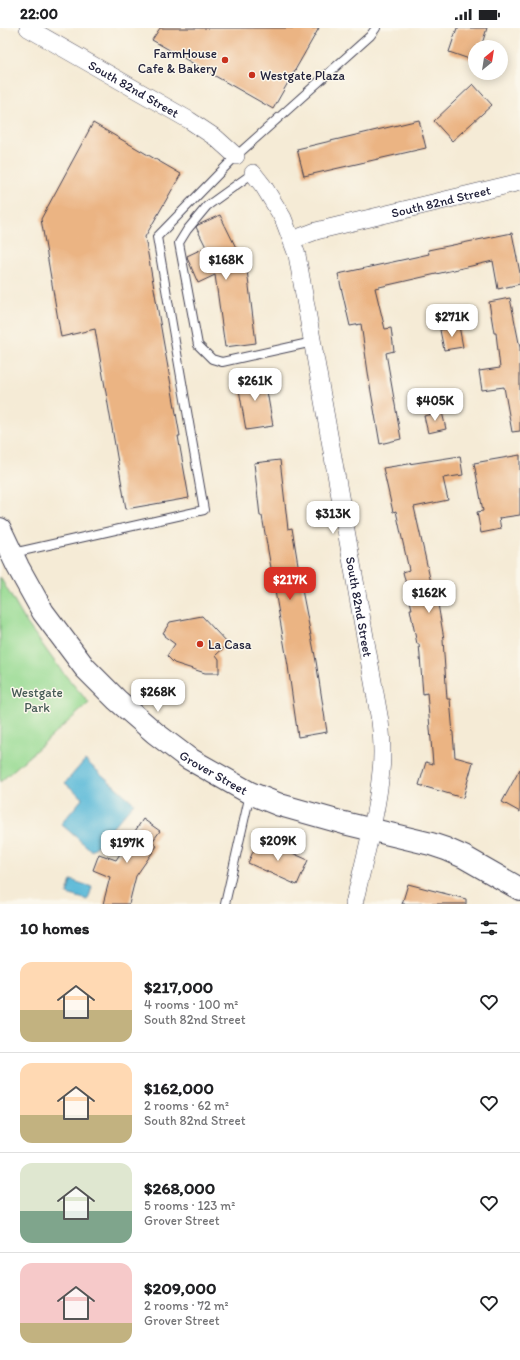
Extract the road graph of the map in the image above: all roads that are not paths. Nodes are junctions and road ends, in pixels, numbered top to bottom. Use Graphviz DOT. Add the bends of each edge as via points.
graph roads {
  1 [pos="28,28"];
  2 [pos="376,28"];
  3 [pos="236,156"];
  4 [pos="253,173"];
  5 [pos="520,182"];
  6 [pos="292,240"];
  7 [pos="313,342"];
  8 [pos="0,529"];
  9 [pos="12,553"];
  10 [pos="250,793"];
  11 [pos="371,829"];
  12 [pos="520,889"];
  13 [pos="225,904"];
  14 [pos="354,904"];
  1 -- 3 [label="street, South 82nd Street" via="189,120 216,138"];
  2 -- 3 [label="lane"];
  3 -- 9 [label="lane" via="157,237 204,510"];
  4 -- 6 [label="street, South 82nd Street" via="283,218"];
  4 -- 7 [label="lane" via="207,206 187,230 180,243 198,345 212,359 222,362"];
  5 -- 6 [label="street, South 82nd Street"];
  6 -- 7 [label="street, South 82nd Street"];
  7 -- 11 [label="street, South 82nd Street" via="380,721 381,771"];
  8 -- 9 [label="street, Grover Street"];
  9 -- 10 [label="street, Grover Street" via="43,612 85,668 117,700 188,758"];
  10 -- 11 [label="street, Grover Street" via="280,805"];
  10 -- 13 [label="lane"];
  11 -- 12 [label="street, Grover Street" via="446,849"];
  11 -- 14 [label="street, South 82nd Street"];
}
